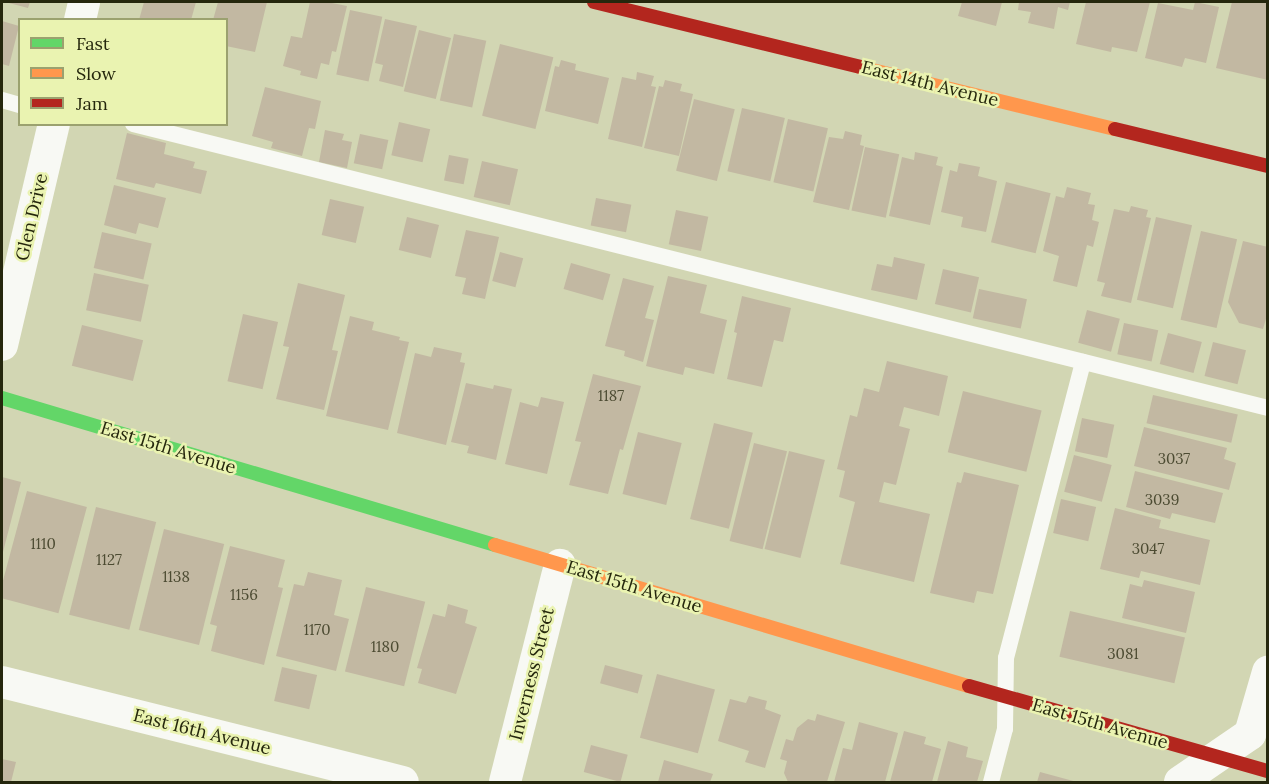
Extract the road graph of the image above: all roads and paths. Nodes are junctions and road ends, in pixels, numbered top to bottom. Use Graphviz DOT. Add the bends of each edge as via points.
graph roads {
  1 [pos="84,2"];
  2 [pos="594,2"];
  3 [pos="80,18"];
  4 [pos="2,100"];
  5 [pos="18,104"];
  6 [pos="54,126"];
  7 [pos="141,126"];
  8 [pos="1268,166"];
  9 [pos="2,345"];
  10 [pos="1083,362"];
  11 [pos="2,398"];
  12 [pos="1268,408"];
  13 [pos="560,565"];
  14 [pos="1268,672"];
  15 [pos="2,682"];
  16 [pos="1005,697"];
  17 [pos="1215,756"];
  18 [pos="1268,771"];
  19 [pos="403,783"];
  20 [pos="505,783"];
  21 [pos="991,783"];
  22 [pos="1180,783"];
  1 -- 3 [label="street"];
  2 -- 8 [label="street, East 14th Avenue"];
  4 -- 5 [label="lane"];
  6 -- 9 [label="street, Glen Drive"];
  7 -- 10 [label="lane"];
  10 -- 12 [label="lane"];
  10 -- 16 [label="lane" via="1006,658"];
  11 -- 13 [label="street, East 15th Avenue"];
  13 -- 16 [label="street, East 15th Avenue"];
  13 -- 20 [label="street, Inverness Street"];
  14 -- 17 [label="street" via="1250,734"];
  15 -- 19 [label="street, East 16th Avenue"];
  16 -- 17 [label="street, East 15th Avenue"];
  16 -- 21 [label="lane" via="1005,729"];
  17 -- 18 [label="street, East 15th Avenue"];
  17 -- 22 [label="street"];
}
